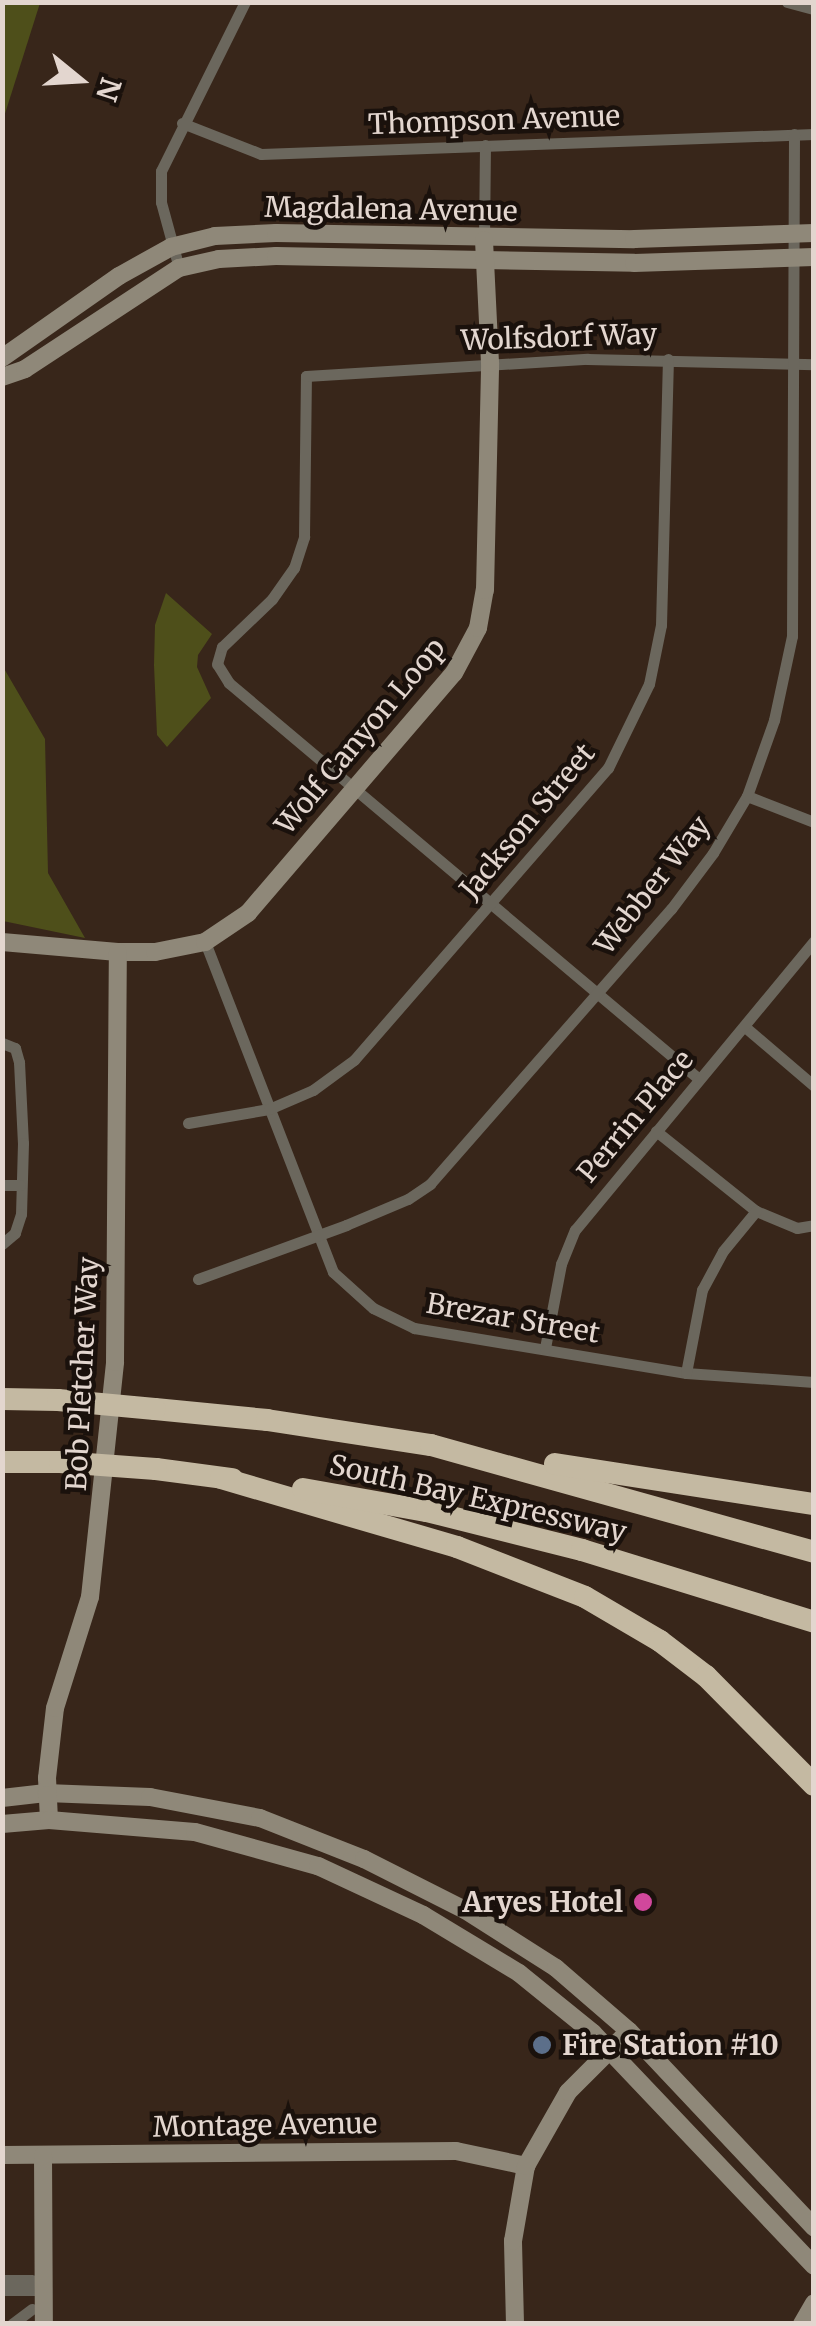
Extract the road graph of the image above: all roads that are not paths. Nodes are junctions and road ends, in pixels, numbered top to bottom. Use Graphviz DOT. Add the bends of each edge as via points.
graph roads {
  1 [pos="245,2"];
  2 [pos="787,2"];
  3 [pos="814,9"];
  4 [pos="182,124"];
  5 [pos="794,134"];
  6 [pos="814,134"];
  7 [pos="486,145"];
  8 [pos="814,232"];
  9 [pos="792,233"];
  10 [pos="484,240"];
  11 [pos="171,246"];
  12 [pos="792,256"];
  13 [pos="814,257"];
  14 [pos="483,263"];
  15 [pos="179,268"];
  16 [pos="2,358"];
  17 [pos="668,359"];
  18 [pos="490,363"];
  19 [pos="814,364"];
  20 [pos="792,365"];
  21 [pos="2,376"];
  22 [pos="354,784"];
  23 [pos="747,796"];
  24 [pos="814,822"];
  25 [pos="490,906"];
  26 [pos="814,940"];
  27 [pos="2,942"];
  28 [pos="206,942"];
  29 [pos="118,952"];
  30 [pos="596,995"];
  31 [pos="745,1028"];
  32 [pos="2,1043"];
  33 [pos="699,1079"];
  34 [pos="814,1086"];
  35 [pos="2,1096"];
  36 [pos="18,1096"];
  37 [pos="269,1109"];
  38 [pos="188,1123"];
  39 [pos="656,1131"];
  40 [pos="2,1185"];
  41 [pos="20,1185"];
  42 [pos="756,1211"];
  43 [pos="814,1225"];
  44 [pos="318,1236"];
  45 [pos="2,1244"];
  46 [pos="198,1279"];
  47 [pos="545,1348"];
  48 [pos="686,1373"];
  49 [pos="814,1382"];
  50 [pos="2,1399"];
  51 [pos="431,1445"];
  52 [pos="2,1462"];
  53 [pos="221,1478"];
  54 [pos="814,1504"];
  55 [pos="814,1552"];
  56 [pos="814,1622"];
  57 [pos="814,1786"];
  58 [pos="46,1793"];
  59 [pos="2,1798"];
  60 [pos="48,1820"];
  61 [pos="2,1824"];
  62 [pos="336,1847"];
  63 [pos="327,1870"];
  64 [pos="630,2030"];
  65 [pos="609,2050"];
  66 [pos="2,2155"];
  67 [pos="43,2155"];
  68 [pos="526,2166"];
  69 [pos="814,2227"];
  70 [pos="814,2266"];
  71 [pos="2,2280"];
  72 [pos="38,2285"];
  73 [pos="2,2290"];
  74 [pos="814,2303"];
  75 [pos="38,2316"];
  76 [pos="12,2324"];
  77 [pos="515,2324"];
  78 [pos="802,2324"];
  1 -- 4 [label="street"];
  2 -- 3 [label="street"];
  4 -- 7 [label="street, Thompson Avenue" via="261,154"];
  4 -- 11 [label="street" via="161,171"];
  5 -- 6 [label="street, Thompson Avenue"];
  5 -- 7 [label="street, Thompson Avenue"];
  5 -- 9 [label="street, Webber Way"];
  7 -- 10 [label="street, Wolf Canyon Loop"];
  8 -- 9 [label="street, Magdalena Avenue"];
  9 -- 10 [label="street, Magdalena Avenue"];
  9 -- 12 [label="street, Webber Way"];
  10 -- 11 [label="street, Magdalena Avenue" via="276,232"];
  10 -- 14 [label="street, Wolf Canyon Loop"];
  11 -- 15 [label="street"];
  11 -- 16 [label="street, Magdalena Avenue"];
  12 -- 13 [label="street, Magdalena Avenue"];
  12 -- 14 [label="street, Magdalena Avenue"];
  12 -- 20 [label="street, Webber Way"];
  14 -- 15 [label="street, Magdalena Avenue" via="276,256"];
  14 -- 18 [label="street, Wolf Canyon Loop"];
  15 -- 21 [label="street, Magdalena Avenue" via="25,368"];
  17 -- 18 [label="street, Wolfsdorf Way"];
  17 -- 20 [label="street, Wolfsdorf Way"];
  17 -- 25 [label="street, Jackson Street" via="662,625 649,684 608,768"];
  18 -- 22 [label="street, Wolf Canyon Loop" via="485,590 478,628 454,673"];
  18 -- 22 [label="street, Wolfsdorf Way" via="306,376 304,537 294,568 222,648 217,664"];
  19 -- 20 [label="street, Wolfsdorf Way"];
  20 -- 23 [label="street, Webber Way" via="791,648 769,740"];
  22 -- 25 [label="street"];
  22 -- 28 [label="street, Wolf Canyon Loop" via="248,913"];
  23 -- 24 [label="street"];
  23 -- 30 [label="street, Webber Way" via="694,880"];
  25 -- 30 [label="street"];
  25 -- 37 [label="street, Jackson Street" via="354,1060 312,1090"];
  26 -- 31 [label="street, Perrin Place"];
  27 -- 29 [label="street, Wolf Canyon Loop"];
  28 -- 29 [label="street, Wolf Canyon Loop"];
  28 -- 37 [label="street, Brezar Street"];
  29 -- 58 [label="street, Bob Pletcher Way" via="115,1362 90,1597 55,1708"];
  30 -- 33 [label="street"];
  30 -- 44 [label="street, Webber Way" via="430,1184"];
  31 -- 33 [label="street, Perrin Place"];
  31 -- 34 [label="street"];
  32 -- 36 [label="street" via="15,1048"];
  33 -- 39 [label="street, Perrin Place"];
  35 -- 36 [label="street"];
  36 -- 41 [label="street"];
  37 -- 38 [label="street, Jackson Street"];
  37 -- 44 [label="street, Brezar Street"];
  39 -- 42 [label="street"];
  39 -- 47 [label="street, Perrin Place" via="574,1230"];
  40 -- 41 [label="street"];
  41 -- 45 [label="street" via="16,1233"];
  42 -- 43 [label="street" via="780,1224"];
  42 -- 48 [label="street" via="722,1251 702,1290"];
  44 -- 46 [label="street, Webber Way"];
  44 -- 47 [label="street, Brezar Street" via="332,1272 372,1308 414,1328"];
  47 -- 48 [label="street, Brezar Street"];
  48 -- 49 [label="street, Brezar Street"];
  50 -- 51 [label="highway, South Bay Expressway, bridge" via="267,1420"];
  51 -- 54 [label="highway"];
  51 -- 55 [label="highway, South Bay Expressway"];
  52 -- 53 [label="highway, South Bay Expressway, bridge"];
  53 -- 56 [label="highway, South Bay Expressway" via="427,1511 634,1565"];
  53 -- 57 [label="highway" via="457,1546 598,1604 706,1676"];
  58 -- 59 [label="street"];
  58 -- 60 [label="street, Bob Pletcher Way"];
  58 -- 62 [label="street" via="191,1804 260,1818"];
  60 -- 61 [label="street"];
  60 -- 63 [label="street" via="195,1832"];
  62 -- 63 [label="street"];
  62 -- 64 [label="street" via="465,1910"];
  63 -- 65 [label="street" via="424,1914 506,1965 566,2008"];
  64 -- 65 [label="street"];
  64 -- 69 [label="street"];
  65 -- 68 [label="street" via="568,2092"];
  65 -- 70 [label="street"];
  66 -- 67 [label="street, Montage Avenue"];
  67 -- 68 [label="street, Montage Avenue" via="456,2151"];
  67 -- 72 [label="street"];
  68 -- 77 [label="street" via="513,2241"];
  71 -- 72 [label="street"];
  72 -- 73 [label="street"];
  72 -- 75 [label="street"];
  74 -- 78 [label="street"];
  75 -- 76 [label="street"];
}
